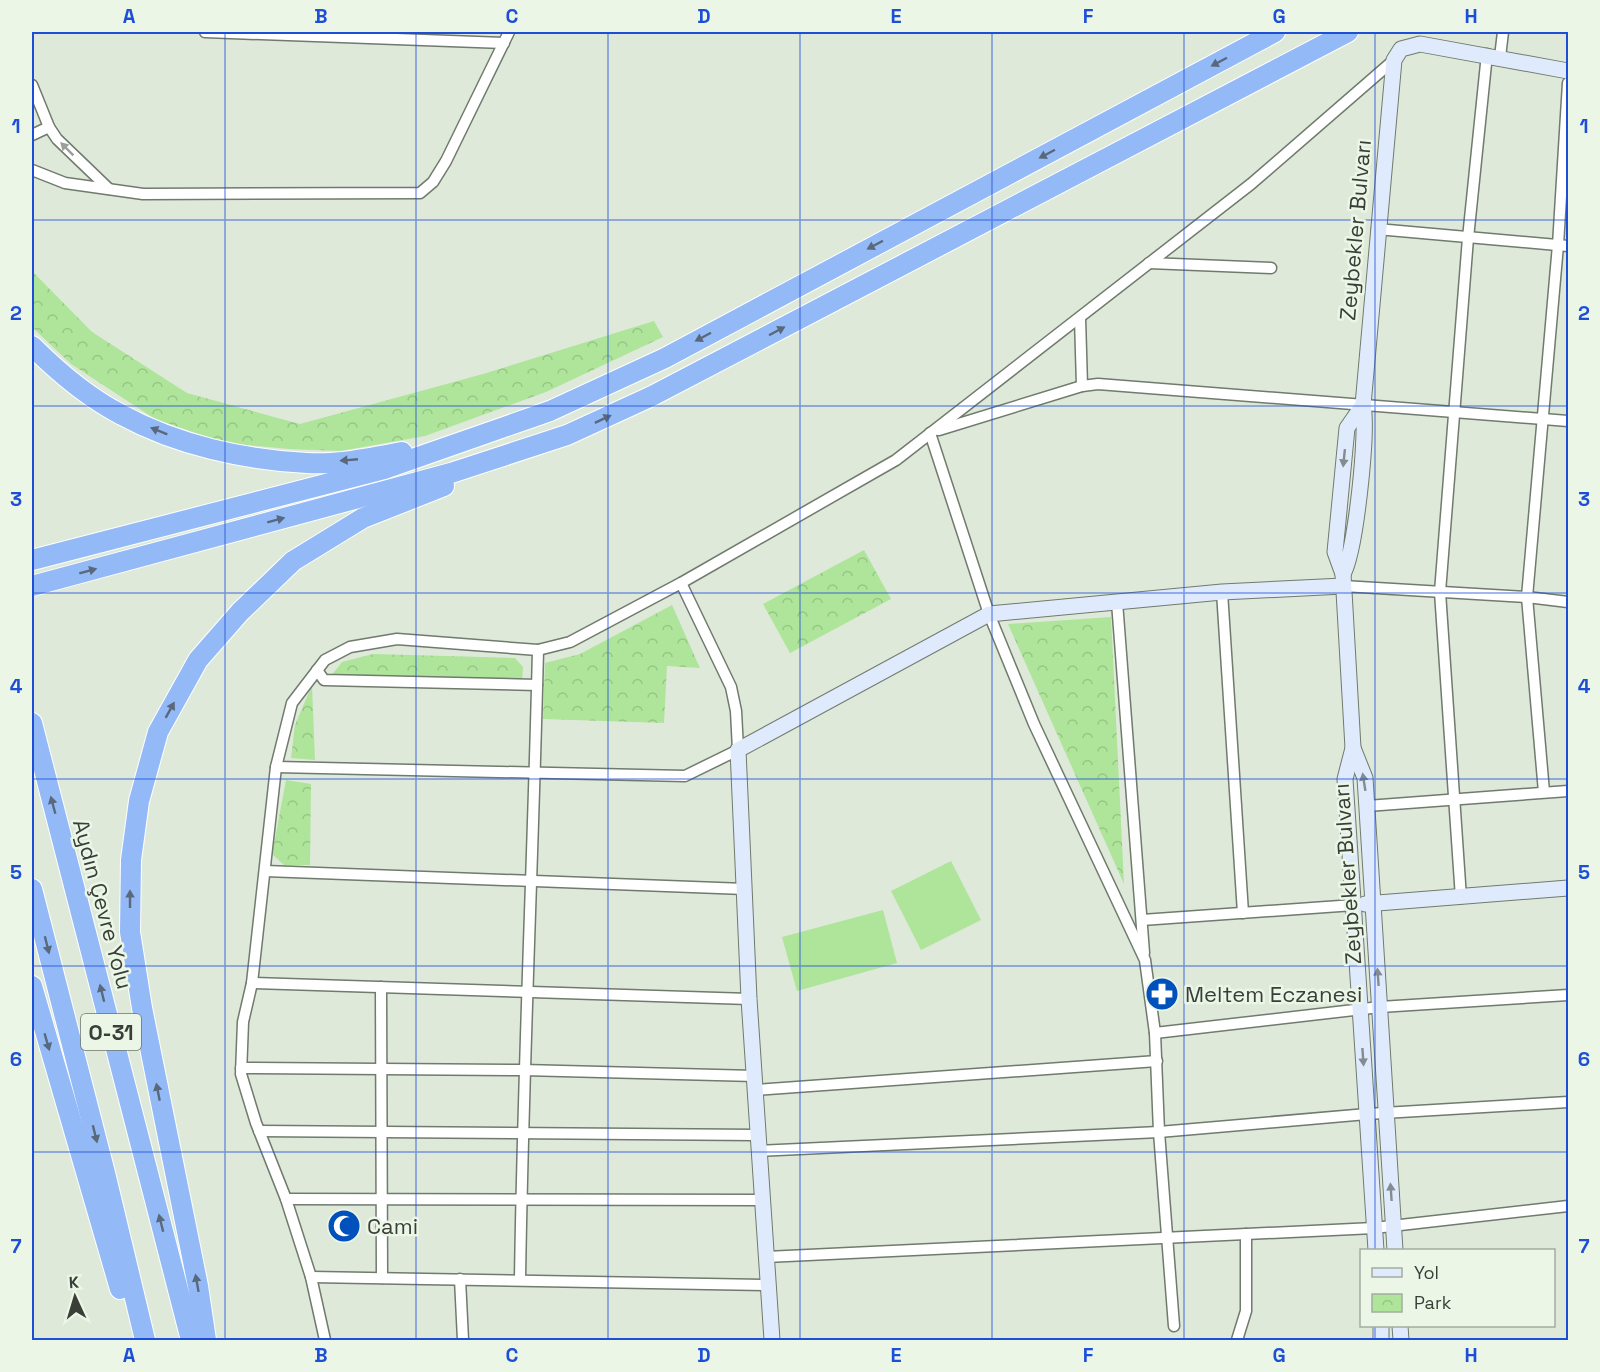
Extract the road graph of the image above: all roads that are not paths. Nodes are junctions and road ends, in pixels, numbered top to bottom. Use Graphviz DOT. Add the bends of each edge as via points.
graph roads {
  1 [pos="205,32"];
  2 [pos="509,32"];
  3 [pos="1273,32"];
  4 [pos="1348,32"];
  5 [pos="1503,32"];
  6 [pos="504,43"];
  7 [pos="1493,55"];
  8 [pos="1394,60"];
  9 [pos="1569,71"];
  10 [pos="1569,83"];
  11 [pos="32,85"];
  12 [pos="49,127"];
  13 [pos="32,135"];
  14 [pos="32,170"];
  15 [pos="110,189"];
  16 [pos="1377,229"];
  17 [pos="1468,238"];
  18 [pos="1563,246"];
  19 [pos="1149,263"];
  20 [pos="1271,268"];
  21 [pos="1080,318"];
  22 [pos="32,346"];
  23 [pos="1082,386"];
  24 [pos="1363,405"];
  25 [pos="1455,411"];
  26 [pos="1542,419"];
  27 [pos="1569,421"];
  28 [pos="930,433"];
  29 [pos="567,435"];
  30 [pos="470,441"];
  31 [pos="32,560"];
  32 [pos="1343,580"];
  33 [pos="681,583"];
  34 [pos="32,586"];
  35 [pos="1222,592"];
  36 [pos="1440,592"];
  37 [pos="1527,597"];
  38 [pos="1117,602"];
  39 [pos="1569,602"];
  40 [pos="989,614"];
  41 [pos="538,650"];
  42 [pos="317,670"];
  43 [pos="537,685"];
  44 [pos="32,723"];
  45 [pos="1353,748"];
  46 [pos="738,750"];
  47 [pos="276,767"];
  48 [pos="536,774"];
  49 [pos="1569,790"];
  50 [pos="1544,792"];
  51 [pos="1455,798"];
  52 [pos="1367,806"];
  53 [pos="265,871"];
  54 [pos="532,883"];
  55 [pos="1569,888"];
  56 [pos="32,889"];
  57 [pos="745,889"];
  58 [pos="1461,898"];
  59 [pos="1373,903"];
  60 [pos="1353,905"];
  61 [pos="1244,913"];
  62 [pos="1142,920"];
  63 [pos="1144,960"];
  64 [pos="252,984"];
  65 [pos="32,986"];
  66 [pos="381,987"];
  67 [pos="526,992"];
  68 [pos="1569,994"];
  69 [pos="749,999"];
  70 [pos="1380,1007"];
  71 [pos="1360,1009"];
  72 [pos="1155,1033"];
  73 [pos="1156,1061"];
  74 [pos="241,1068"];
  75 [pos="381,1069"];
  76 [pos="524,1070"];
  77 [pos="755,1083"];
  78 [pos="1569,1102"];
  79 [pos="1367,1114"];
  80 [pos="1386,1114"];
  81 [pos="259,1131"];
  82 [pos="382,1132"];
  83 [pos="1160,1132"];
  84 [pos="523,1134"];
  85 [pos="758,1143"];
  86 [pos="286,1199"];
  87 [pos="383,1200"];
  88 [pos="762,1200"];
  89 [pos="521,1201"];
  90 [pos="1569,1206"];
  91 [pos="1394,1226"];
  92 [pos="1374,1228"];
  93 [pos="1246,1234"];
  94 [pos="1167,1239"];
  95 [pos="1376,1249"];
  96 [pos="1395,1249"];
  97 [pos="766,1257"];
  98 [pos="311,1276"];
  99 [pos="382,1278"];
  100 [pos="460,1279"];
  101 [pos="520,1280"];
  102 [pos="768,1285"];
  103 [pos="1174,1326"];
  104 [pos="136,1341"];
  105 [pos="145,1341"];
  106 [pos="191,1341"];
  107 [pos="206,1341"];
  108 [pos="325,1341"];
  109 [pos="463,1341"];
  110 [pos="772,1341"];
  111 [pos="1237,1341"];
  1 -- 6 [label="street"];
  2 -- 6 [label="street"];
  3 -- 30 [label="highway, one-way" via="665,358 550,411"];
  29 -- 4 [label="highway, one-way" via="652,396"];
  5 -- 7 [label="street"];
  6 -- 15 [label="street" via="446,160 433,182 420,193 143,194"];
  7 -- 8 [label="street" via="1420,44 1401,49"];
  7 -- 9 [label="street"];
  7 -- 17 [label="street"];
  8 -- 16 [label="street, Zeybekler Bulvarı"];
  8 -- 19 [label="street" via="1251,184"];
  10 -- 18 [label="street"];
  11 -- 12 [label="street"];
  12 -- 13 [label="street"];
  15 -- 12 [label="street, one-way"];
  14 -- 15 [label="street" via="65,183"];
  16 -- 17 [label="street"];
  16 -- 24 [label="street, Zeybekler Bulvarı"];
  17 -- 18 [label="street"];
  17 -- 25 [label="street"];
  18 -- 26 [label="street"];
  19 -- 20 [label="street"];
  19 -- 21 [label="street"];
  21 -- 23 [label="street"];
  21 -- 28 [label="street"];
  30 -- 22 [label="highway, one-way" via="373,458 308,463 245,457 179,439 122,415 58,372"];
  23 -- 24 [label="street" via="1177,389"];
  23 -- 28 [label="street"];
  24 -- 25 [label="street"];
  24 -- 32 [label="street, Zeybekler Bulvarı" via="1365,428 1353,537"];
  25 -- 26 [label="street"];
  25 -- 36 [label="street"];
  26 -- 27 [label="street"];
  26 -- 37 [label="street"];
  28 -- 33 [label="street" via="896,460"];
  28 -- 40 [label="street"];
  34 -- 29 [label="highway, one-way" via="451,473"];
  107 -- 29 [label="highway, one-way" via="130,932 131,860 137,813 158,732 198,660 293,561 363,518"];
  30 -- 31 [label="highway" via="384,469"];
  32 -- 35 [label="street"];
  32 -- 36 [label="street"];
  32 -- 45 [label="street, Zeybekler Bulvarı"];
  33 -- 41 [label="street" via="570,642"];
  33 -- 46 [label="street" via="731,687"];
  35 -- 38 [label="street"];
  35 -- 61 [label="street"];
  36 -- 37 [label="street"];
  36 -- 51 [label="street"];
  37 -- 39 [label="street"];
  37 -- 50 [label="street"];
  38 -- 40 [label="street"];
  38 -- 62 [label="street"];
  40 -- 46 [label="street"];
  40 -- 63 [label="street" via="1034,724"];
  41 -- 42 [label="street" via="397,639 350,647 325,660"];
  41 -- 43 [label="street"];
  42 -- 43 [label="street" via="324,680"];
  42 -- 47 [label="street" via="292,703"];
  43 -- 48 [label="street"];
  106 -- 44 [label="highway, Aydın Çevre Yolu / O-31, one-way"];
  52 -- 45 [label="street, Zeybekler Bulvarı, one-way" via="1365,777"];
  45 -- 60 [label="street, Zeybekler Bulvarı" via="1345,779"];
  46 -- 48 [label="street" via="685,776"];
  46 -- 57 [label="street"];
  47 -- 48 [label="street"];
  47 -- 53 [label="street"];
  48 -- 54 [label="street"];
  49 -- 50 [label="street"];
  50 -- 51 [label="street"];
  51 -- 52 [label="street"];
  51 -- 58 [label="street"];
  52 -- 59 [label="street, Zeybekler Bulvarı"];
  53 -- 54 [label="street"];
  53 -- 64 [label="street"];
  54 -- 57 [label="street"];
  54 -- 67 [label="street"];
  55 -- 58 [label="street"];
  56 -- 105 [label="highway, O-31, one-way"];
  57 -- 69 [label="street"];
  58 -- 59 [label="street"];
  59 -- 60 [label="street"];
  70 -- 59 [label="street, Zeybekler Bulvarı, one-way"];
  60 -- 61 [label="street"];
  60 -- 71 [label="street, Zeybekler Bulvarı"];
  61 -- 62 [label="street"];
  62 -- 63 [label="street"];
  63 -- 72 [label="street"];
  64 -- 66 [label="street"];
  64 -- 74 [label="street" via="243,1022"];
  65 -- 104 [label="highway, one-way"];
  66 -- 67 [label="street"];
  66 -- 75 [label="street"];
  67 -- 69 [label="street"];
  67 -- 76 [label="street"];
  68 -- 70 [label="street"];
  69 -- 77 [label="street"];
  70 -- 71 [label="street"];
  70 -- 80 [label="street, Zeybekler Bulvarı"];
  71 -- 72 [label="street"];
  71 -- 79 [label="street, Zeybekler Bulvarı, one-way"];
  72 -- 73 [label="street"];
  73 -- 77 [label="street"];
  73 -- 83 [label="street"];
  74 -- 75 [label="street"];
  74 -- 81 [label="street"];
  75 -- 76 [label="street"];
  75 -- 82 [label="street"];
  76 -- 77 [label="street"];
  76 -- 84 [label="street"];
  77 -- 85 [label="street"];
  78 -- 80 [label="street"];
  79 -- 80 [label="street"];
  79 -- 83 [label="street"];
  79 -- 92 [label="street, Zeybekler Bulvarı"];
  91 -- 80 [label="street, Zeybekler Bulvarı, one-way"];
  81 -- 82 [label="street"];
  81 -- 86 [label="street"];
  82 -- 84 [label="street"];
  82 -- 87 [label="street"];
  83 -- 85 [label="street"];
  83 -- 94 [label="street"];
  84 -- 85 [label="street"];
  84 -- 89 [label="street"];
  85 -- 88 [label="street"];
  86 -- 87 [label="street"];
  86 -- 98 [label="street"];
  87 -- 89 [label="street"];
  87 -- 99 [label="street"];
  88 -- 89 [label="street"];
  88 -- 97 [label="street"];
  89 -- 101 [label="street"];
  90 -- 91 [label="street"];
  91 -- 92 [label="street"];
  91 -- 96 [label="street, Zeybekler Bulvarı"];
  92 -- 93 [label="street"];
  92 -- 95 [label="street, Zeybekler Bulvarı"];
  93 -- 94 [label="street"];
  93 -- 111 [label="street" via="1246,1311"];
  94 -- 97 [label="street"];
  94 -- 103 [label="street"];
  97 -- 102 [label="street"];
  98 -- 99 [label="street"];
  98 -- 108 [label="street"];
  99 -- 100 [label="street"];
  100 -- 101 [label="street"];
  100 -- 109 [label="street"];
  101 -- 102 [label="street"];
  102 -- 110 [label="street"];
}
